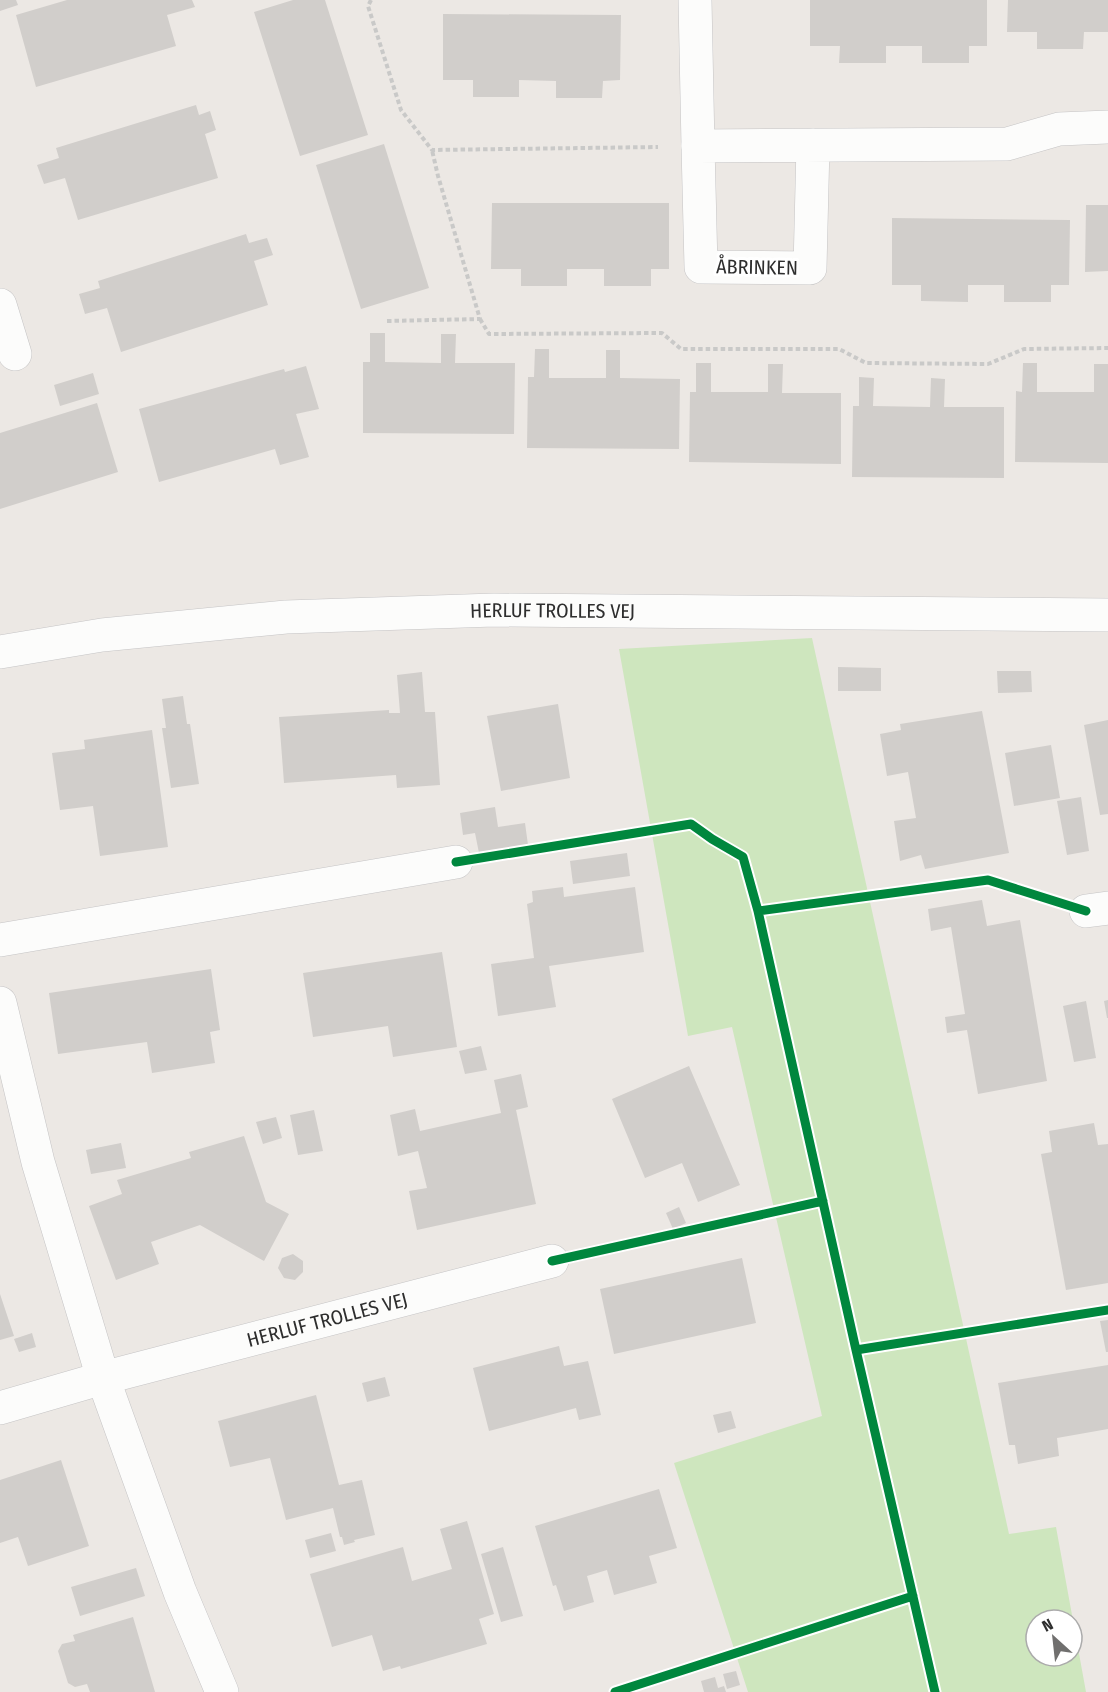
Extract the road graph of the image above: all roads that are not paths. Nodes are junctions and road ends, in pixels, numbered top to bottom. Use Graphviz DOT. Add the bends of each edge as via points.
graph roads {
  1 [pos="695,0"];
  2 [pos="1108,127"];
  3 [pos="813,145"];
  4 [pos="698,146"];
  5 [pos="0,305"];
  6 [pos="15,354"];
  7 [pos="1108,615"];
  8 [pos="0,652"];
  9 [pos="456,862"];
  10 [pos="0,940"];
  11 [pos="0,1003"];
  12 [pos="552,1261"];
  13 [pos="103,1378"];
  14 [pos="0,1408"];
  15 [pos="222,1692"];
  1 -- 4 [label="street, ÅBRINKEN"];
  2 -- 3 [label="street" via="1059,129 1007,144"];
  3 -- 4 [label="street"];
  3 -- 4 [label="street, ÅBRINKEN" via="810,268 701,267"];
  5 -- 6 [label="street"];
  7 -- 8 [label="street, HERLUF TROLLES VEJ" via="494,610 285,617 102,635"];
  9 -- 10 [label="street"];
  11 -- 13 [label="street" via="38,1162"];
  12 -- 13 [label="street, HERLUF TROLLES VEJ"];
  13 -- 14 [label="street, HERLUF TROLLES VEJ"];
  13 -- 15 [label="street" via="180,1592"];
}
